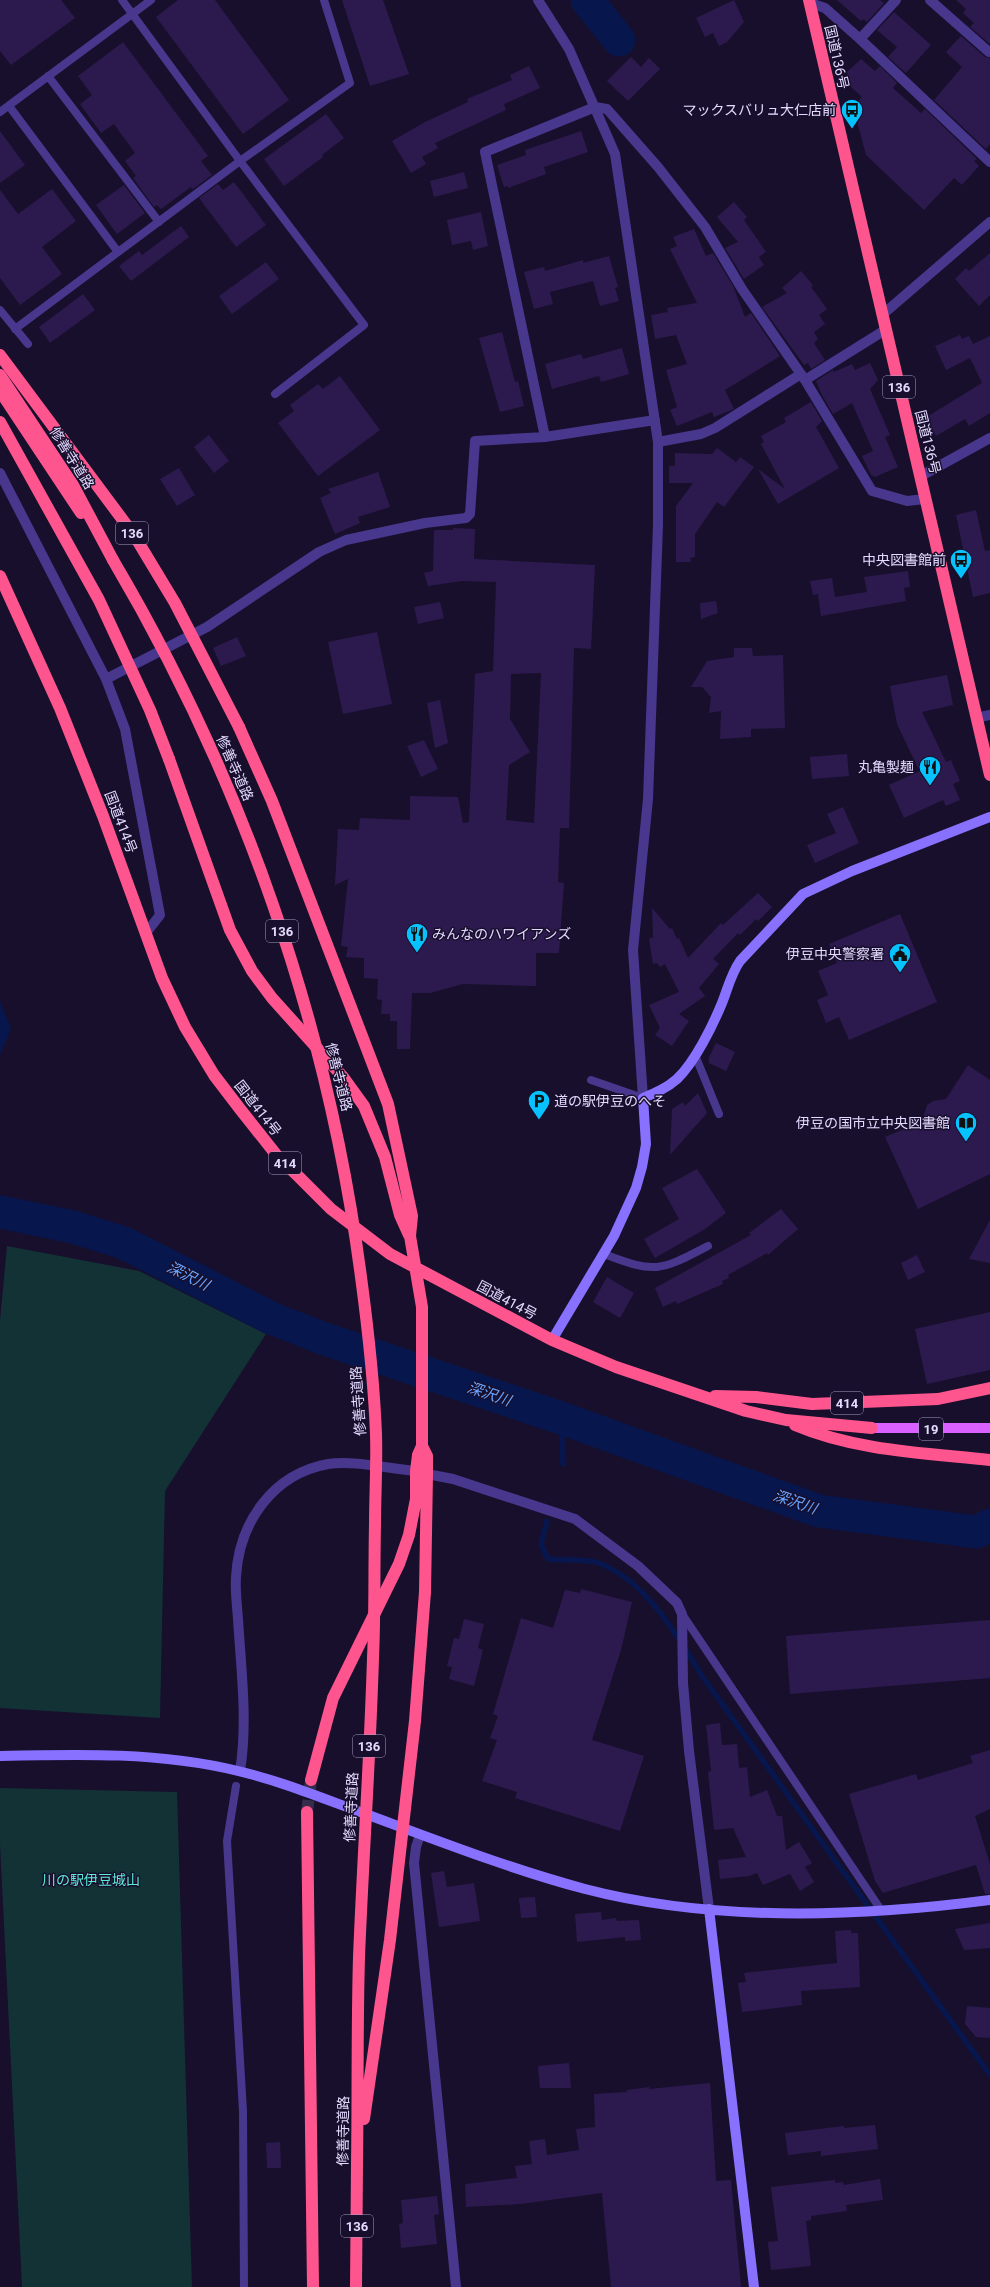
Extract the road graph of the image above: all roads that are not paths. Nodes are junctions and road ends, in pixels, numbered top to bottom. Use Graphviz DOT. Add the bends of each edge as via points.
graph roads {
  1 [pos="122,0"];
  2 [pos="151,0"];
  3 [pos="324,0"];
  4 [pos="538,0"];
  5 [pos="896,0"];
  6 [pos="930,0"];
  7 [pos="809,2"];
  8 [pos="132,14"];
  9 [pos="860,38"];
  10 [pos="990,51"];
  11 [pos="48,76"];
  12 [pos="595,107"];
  13 [pos="3,109"];
  14 [pos="240,161"];
  15 [pos="990,162"];
  16 [pos="159,222"];
  17 [pos="990,222"];
  18 [pos="118,252"];
  19 [pos="0,310"];
  20 [pos="882,315"];
  21 [pos="15,330"];
  22 [pos="885,330"];
  23 [pos="28,344"];
  24 [pos="0,355"];
  25 [pos="0,375"];
  26 [pos="803,377"];
  27 [pos="0,391"];
  28 [pos="275,394"];
  29 [pos="655,420"];
  30 [pos="0,422"];
  31 [pos="545,437"];
  32 [pos="990,438"];
  33 [pos="658,442"];
  34 [pos="0,474"];
  35 [pos="921,476"];
  36 [pos="925,499"];
  37 [pos="113,560"];
  38 [pos="0,576"];
  39 [pos="106,679"];
  40 [pos="990,715"];
  41 [pos="976,718"];
  42 [pos="990,775"];
  43 [pos="990,817"];
  44 [pos="146,933"];
  45 [pos="695,1055"];
  46 [pos="591,1080"];
  47 [pos="643,1098"];
  48 [pos="719,1114"];
  49 [pos="410,1236"];
  50 [pos="708,1246"];
  51 [pos="604,1254"];
  52 [pos="415,1268"];
  53 [pos="552,1340"];
  54 [pos="990,1388"];
  55 [pos="703,1395"];
  56 [pos="786,1420"];
  57 [pos="872,1428"];
  58 [pos="990,1428"];
  59 [pos="990,1460"];
  60 [pos="422,1473"];
  61 [pos="682,1614"];
  62 [pos="0,1756"];
  63 [pos="240,1771"];
  64 [pos="311,1780"];
  65 [pos="236,1786"];
  66 [pos="307,1812"];
  67 [pos="420,1835"];
  68 [pos="990,1900"];
  69 [pos="709,1909"];
  70 [pos="881,1910"];
  71 [pos="357,2164"];
  72 [pos="244,2287"];
  73 [pos="313,2287"];
  74 [pos="356,2287"];
  75 [pos="456,2287"];
  76 [pos="754,2287"];
  1 -- 8 [label="lane"];
  2 -- 8 [label="lane"];
  3 -- 14 [label="lane" via="350,82"];
  4 -- 12 [label="street" via="569,49"];
  5 -- 9 [label="street"];
  6 -- 10 [label="street"];
  7 -- 9 [label="street" via="825,8"];
  7 -- 20 [label="highway, 国道136号 / 136"];
  8 -- 11 [label="lane"];
  8 -- 14 [label="lane"];
  9 -- 15 [label="street"];
  11 -- 13 [label="lane"];
  11 -- 16 [label="lane"];
  12 -- 26 [label="street" via="607,109 658,167 705,227 742,289"];
  12 -- 29 [label="street" via="615,154 619,174"];
  12 -- 31 [label="street" via="485,152"];
  13 -- 18 [label="lane"];
  14 -- 16 [label="lane"];
  14 -- 28 [label="lane" via="364,325"];
  16 -- 18 [label="lane"];
  17 -- 20 [label="street"];
  18 -- 21 [label="lane"];
  19 -- 21 [label="lane"];
  20 -- 22 [label="highway, 国道136号 / 136"];
  21 -- 23 [label="lane"];
  22 -- 26 [label="street"];
  22 -- 35 [label="highway, 国道136号 / 136"];
  24 -- 49 [label="highway, 136, bridge" via="134,535 175,603 239,727 275,808 388,1104 412,1216"];
  25 -- 37 [label="highway, 修善寺道路 / 136" via="73,485"];
  26 -- 33 [label="street" via="715,428 700,434"];
  26 -- 36 [label="street" via="872,491 907,501"];
  27 -- 37 [label="highway, 修善寺道路 / 136"];
  29 -- 31 [label="street"];
  29 -- 33 [label="street"];
  30 -- 49 [label="highway, bridge" via="99,600 150,710 230,930 252,971 272,998 343,1077 364,1106 385,1157 400,1215"];
  31 -- 39 [label="street" via="475,441 470,514 466,518 425,523 346,540 319,552 207,627"];
  32 -- 35 [label="street"];
  33 -- 47 [label="street" via="658,525 648,799 633,950"];
  34 -- 39 [label="street"];
  35 -- 36 [label="highway, 国道136号 / 136"];
  36 -- 41 [label="highway, 国道136号 / 136"];
  37 -- 71 [label="highway, 修善寺道路 / 136, bridge" via="179,681 229,789 267,884 304,1000 347,1183 358,1250 368,1329 376,1434 374,1656 359,1959"];
  38 -- 44 [label="highway, 国道414号 / 414" via="60,708"];
  39 -- 44 [label="street" via="125,729 160,915"];
  40 -- 41 [label="street"];
  41 -- 42 [label="highway, 国道136号 / 136"];
  43 -- 45 [label="street" via="852,871 803,894 732,972 717,1014"];
  44 -- 52 [label="highway, 国道414号 / 414" via="162,978 186,1027 214,1075 260,1136 332,1209 390,1254"];
  45 -- 47 [label="street" via="678,1079 660,1092"];
  45 -- 48 [label="lane"];
  46 -- 47 [label="lane"];
  47 -- 51 [label="street" via="646,1144 642,1167 636,1188"];
  49 -- 52 [label="highway"];
  50 -- 51 [label="lane" via="677,1263 656,1268 631,1264"];
  51 -- 53 [label="street"];
  52 -- 53 [label="highway, 国道414号 / 414"];
  52 -- 60 [label="highway" via="422,1307 422,1446 427,1456"];
  53 -- 55 [label="highway, 国道414号 / 414" via="616,1367"];
  54 -- 55 [label="highway, 414" via="938,1399 812,1404 756,1397"];
  55 -- 56 [label="highway, 国道414号 / 414" via="746,1411"];
  56 -- 57 [label="highway, 国道414号 / 414"];
  56 -- 59 [label="highway, 414" via="820,1435 871,1447"];
  57 -- 58 [label="main road, 19"];
  60 -- 61 [label="street" via="453,1479 575,1519 604,1539 664,1590 677,1603"];
  60 -- 63 [label="street" via="330,1464 310,1469 277,1487 254,1514 246,1531 236,1577 242,1724"];
  60 -- 64 [label="highway" via="409,1535 399,1564 332,1698"];
  60 -- 71 [label="highway, bridge" via="424,1592 415,1721 390,1940"];
  61 -- 69 [label="street" via="689,1751"];
  61 -- 70 [label="lane"];
  62 -- 63 [label="street" via="125,1757"];
  63 -- 67 [label="street" via="291,1786"];
  65 -- 72 [label="lane" via="227,1841 243,2111"];
  66 -- 73 [label="highway"];
  67 -- 69 [label="street" via="586,1889"];
  67 -- 75 [label="street" via="414,1863"];
  68 -- 70 [label="street"];
  69 -- 70 [label="street" via="788,1912"];
  69 -- 76 [label="street"];
  71 -- 74 [label="highway, 修善寺道路 / 136"];
}
